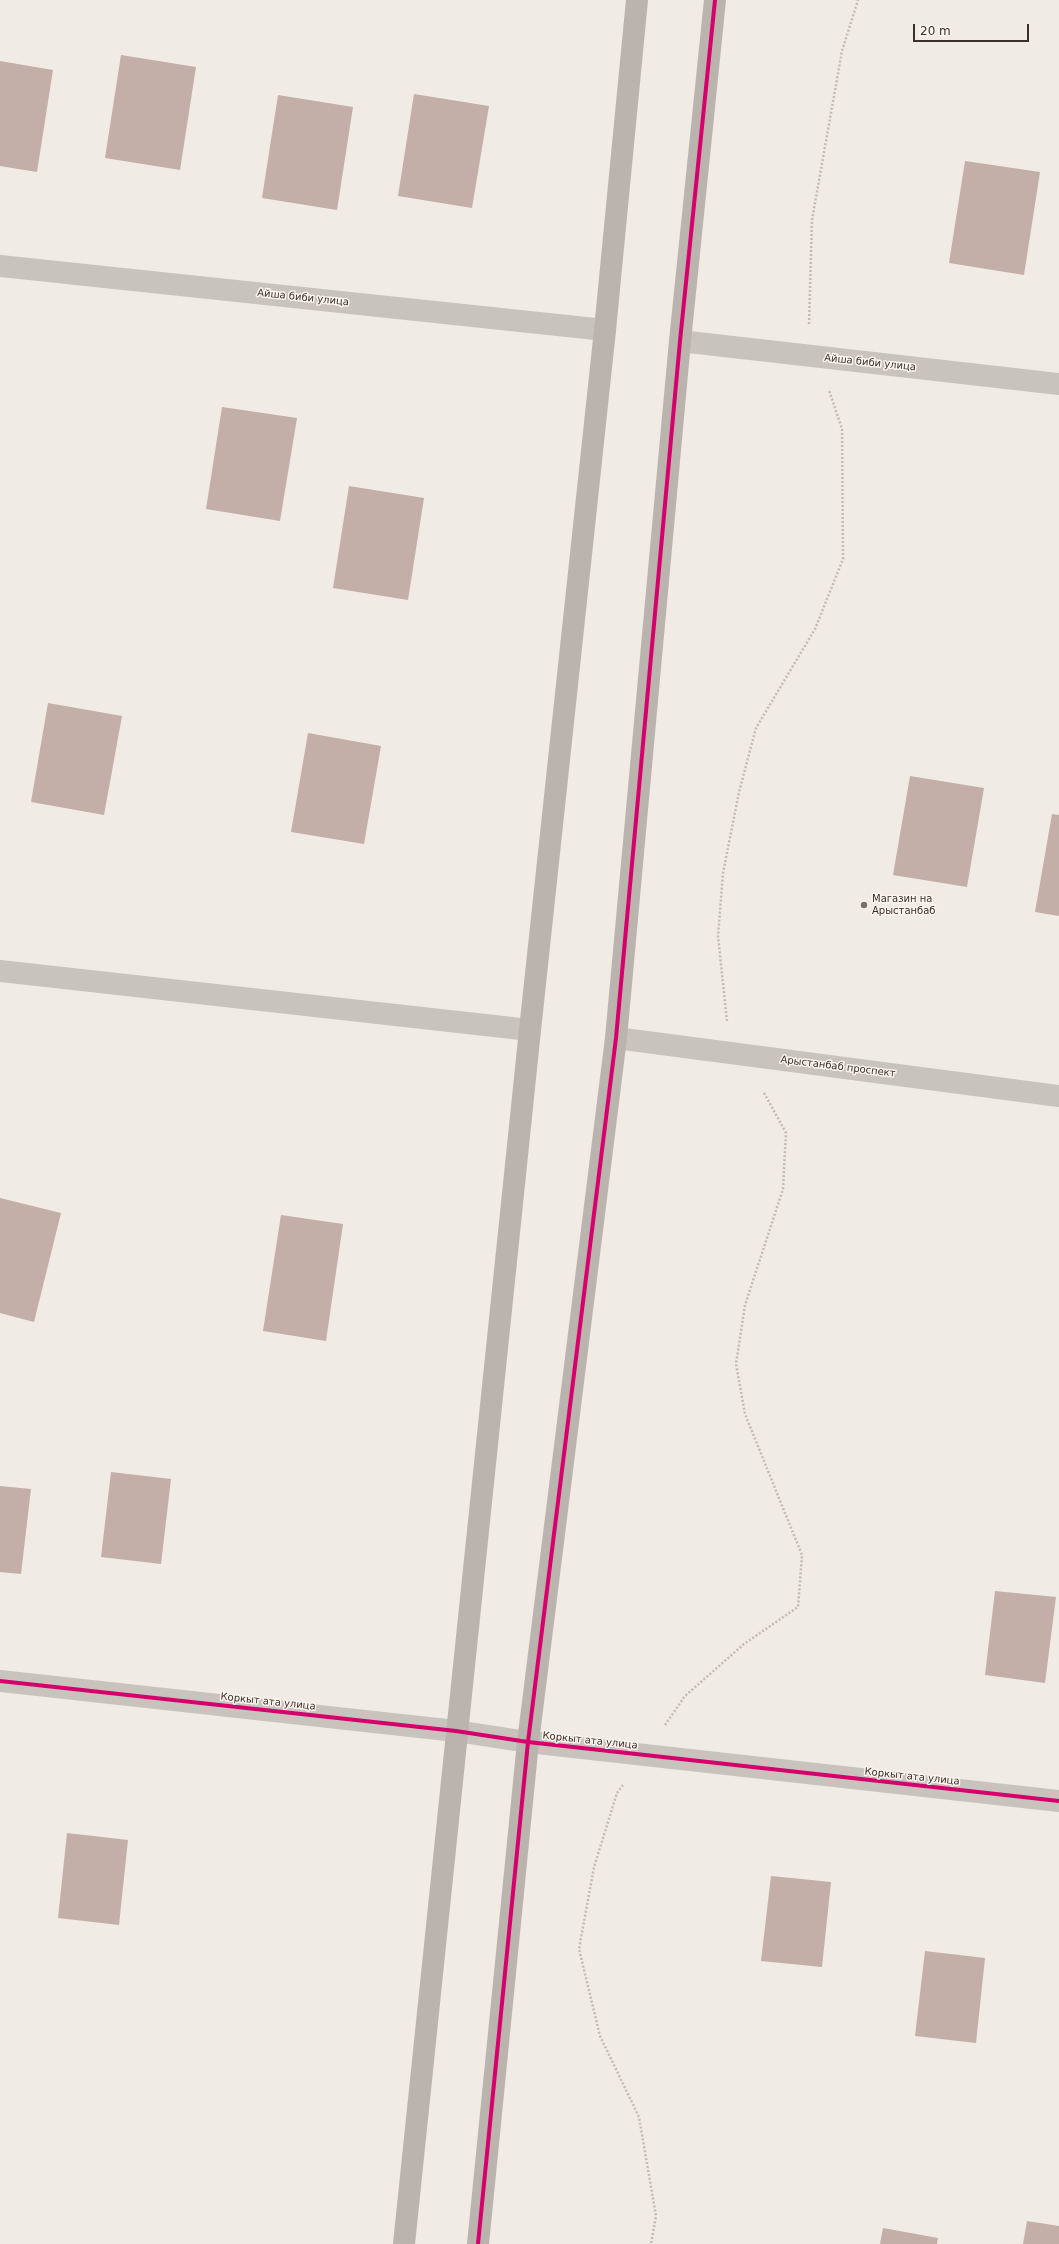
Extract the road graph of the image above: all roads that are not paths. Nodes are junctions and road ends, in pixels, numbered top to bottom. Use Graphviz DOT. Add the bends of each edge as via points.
graph roads {
  1 [pos="637,0"];
  2 [pos="715,0"];
  3 [pos="0,266"];
  4 [pos="606,330"];
  5 [pos="680,342"];
  6 [pos="1059,384"];
  7 [pos="0,971"];
  8 [pos="530,1030"];
  9 [pos="616,1038"];
  10 [pos="1059,1096"];
  11 [pos="0,1681"];
  12 [pos="456,1731"];
  13 [pos="528,1742"];
  14 [pos="1059,1801"];
  15 [pos="404,2244"];
  16 [pos="478,2244"];
  1 -- 4 [label="street"];
  2 -- 5 [label="street"];
  3 -- 4 [label="street, Айша биби улица"];
  4 -- 8 [label="street"];
  5 -- 6 [label="street, Айша биби улица"];
  5 -- 9 [label="street"];
  7 -- 8 [label="street"];
  8 -- 12 [label="street"];
  9 -- 10 [label="street, Арыстанбаб проспект"];
  9 -- 13 [label="street"];
  11 -- 12 [label="street, Коркыт ата улица"];
  12 -- 13 [label="street, Коркыт ата улица"];
  12 -- 15 [label="street"];
  13 -- 14 [label="street, Коркыт ата улица"];
  13 -- 16 [label="street"];
}
